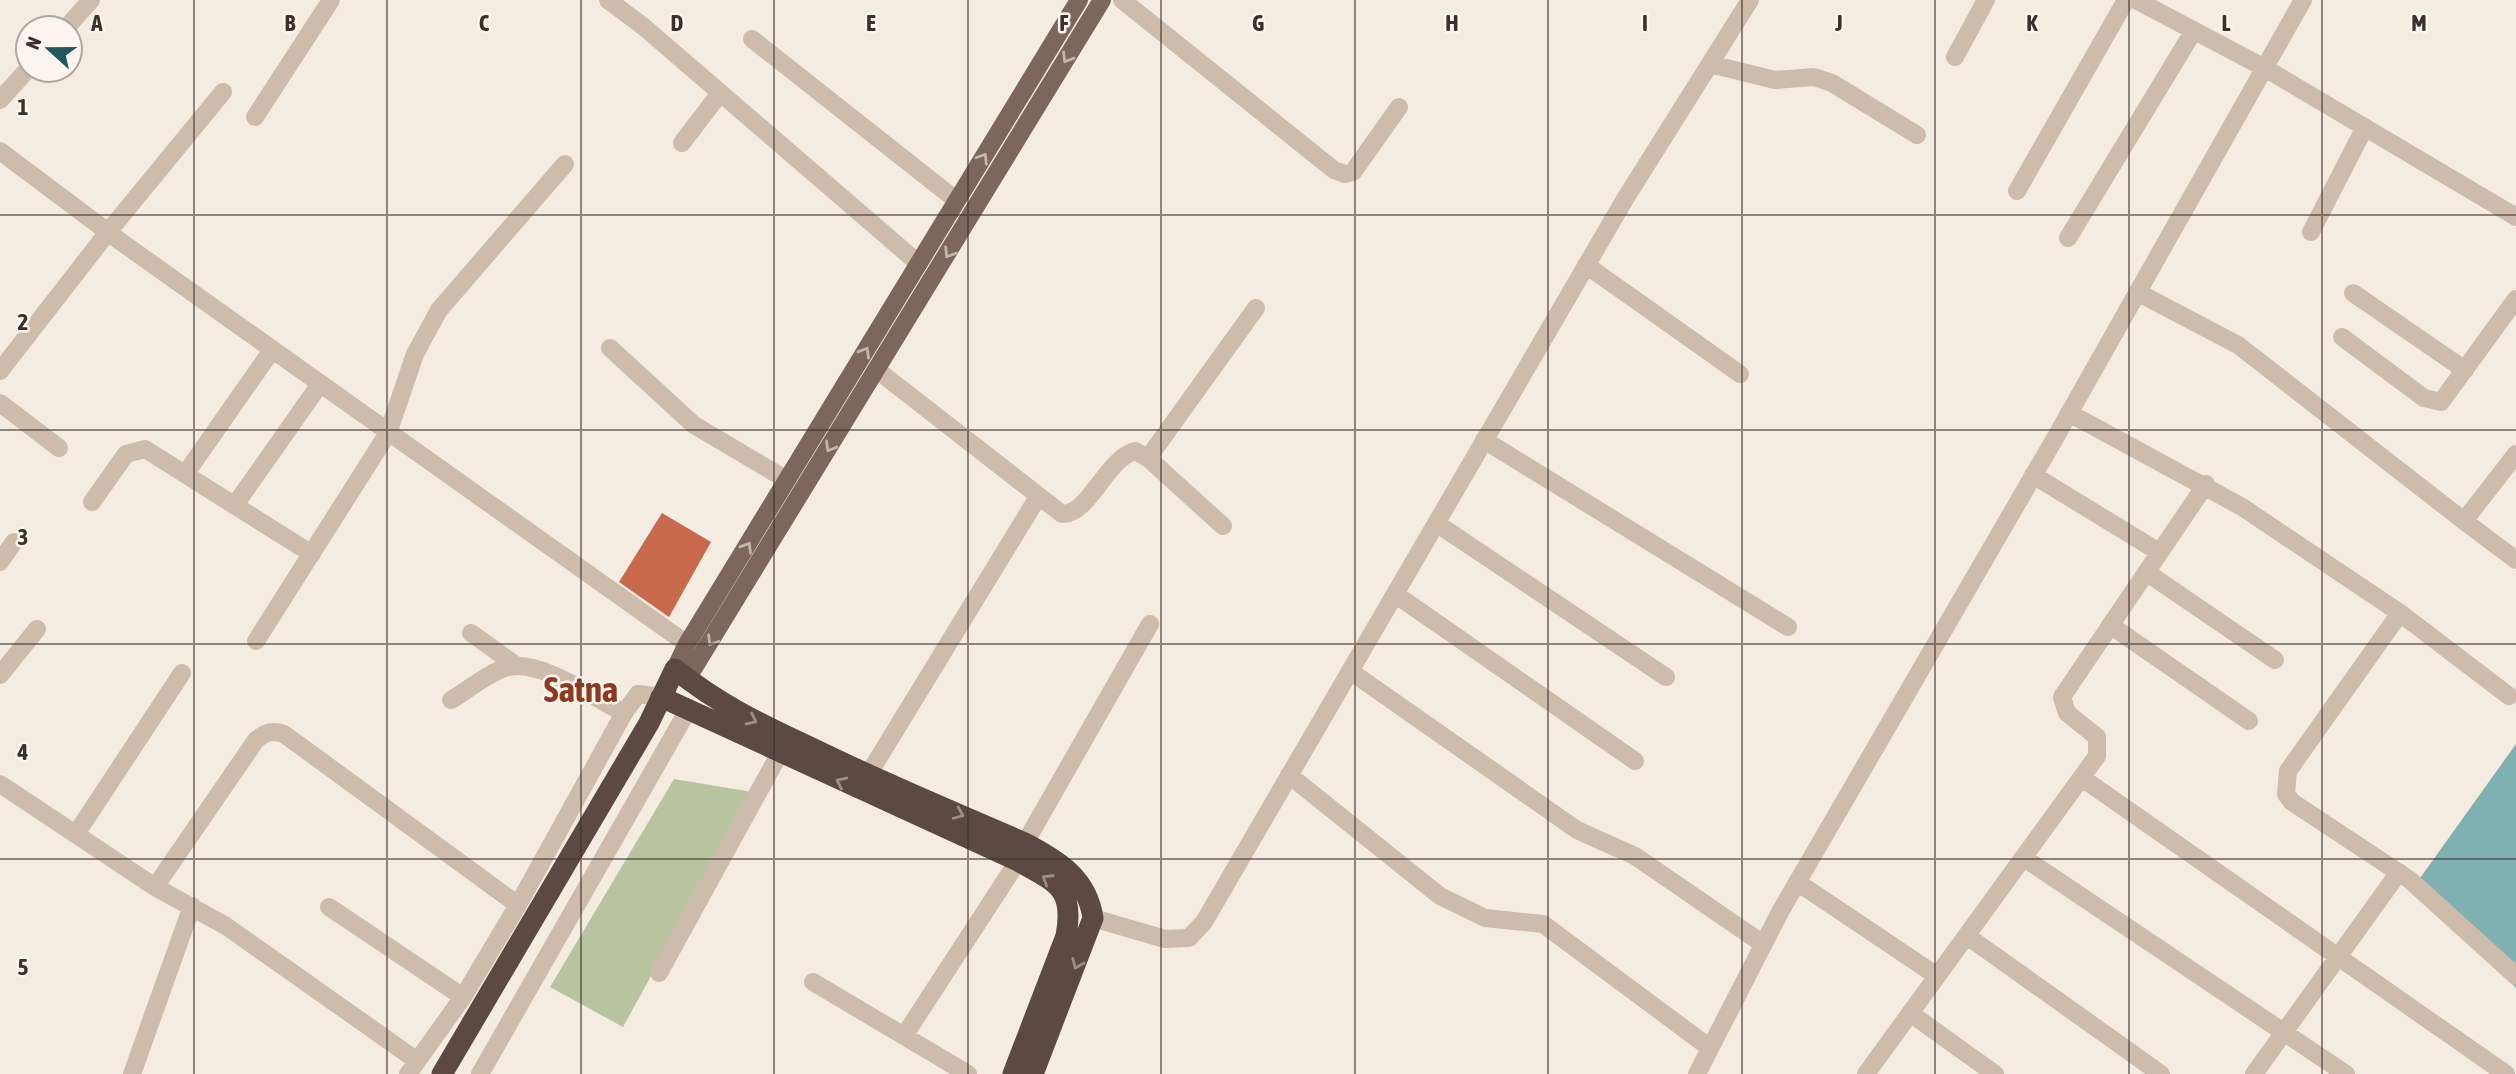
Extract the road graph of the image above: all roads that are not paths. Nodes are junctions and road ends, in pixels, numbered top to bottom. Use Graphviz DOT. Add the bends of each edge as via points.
graph roads {
  1 [pos="92,0"];
  2 [pos="608,0"];
  3 [pos="1079,0"];
  4 [pos="1102,0"];
  5 [pos="1122,0"];
  6 [pos="1749,0"];
  7 [pos="1986,0"];
  8 [pos="2126,0"];
  9 [pos="2136,0"];
  10 [pos="2303,0"];
  11 [pos="329,1"];
  12 [pos="79,14"];
  13 [pos="2193,32"];
  14 [pos="752,38"];
  15 [pos="1955,57"];
  16 [pos="1710,64"];
  17 [pos="2263,67"];
  18 [pos="14,84"];
  19 [pos="223,92"];
  20 [pos="720,93"];
  21 [pos="0,100"];
  22 [pos="1399,107"];
  23 [pos="255,117"];
  24 [pos="2365,127"];
  25 [pos="1917,135"];
  26 [pos="682,143"];
  27 [pos="0,151"];
  28 [pos="565,164"];
  29 [pos="2017,191"];
  30 [pos="957,200"];
  31 [pos="2516,217"];
  32 [pos="108,232"];
  33 [pos="2311,232"];
  34 [pos="2068,238"];
  35 [pos="918,263"];
  36 [pos="1586,265"];
  37 [pos="2137,292"];
  38 [pos="2353,293"];
  39 [pos="2516,299"];
  40 [pos="1256,308"];
  41 [pos="2342,337"];
  42 [pos="610,348"];
  43 [pos="272,350"];
  44 [pos="877,370"];
  45 [pos="2465,370"];
  46 [pos="0,371"];
  47 [pos="1740,374"];
  48 [pos="320,384"];
  49 [pos="0,403"];
  50 [pos="2069,414"];
  51 [pos="388,433"];
  52 [pos="1485,440"];
  53 [pos="59,448"];
  54 [pos="2516,454"];
  55 [pos="1148,458"];
  56 [pos="186,473"];
  57 [pos="2034,475"];
  58 [pos="787,480"];
  59 [pos="2206,484"];
  60 [pos="1038,497"];
  61 [pos="92,502"];
  62 [pos="235,505"];
  63 [pos="2464,521"];
  64 [pos="1436,523"];
  65 [pos="1223,526"];
  66 [pos="14,542"];
  67 [pos="2159,552"];
  68 [pos="312,554"];
  69 [pos="2516,560"];
  70 [pos="0,562"];
  71 [pos="2146,572"];
  72 [pos="1395,594"];
  73 [pos="2400,613"];
  74 [pos="1150,624"];
  75 [pos="2110,625"];
  76 [pos="1788,627"];
  77 [pos="37,629"];
  78 [pos="471,633"];
  79 [pos="256,641"];
  80 [pos="687,644"];
  81 [pos="2274,660"];
  82 [pos="517,666"];
  83 [pos="1350,671"];
  84 [pos="182,673"];
  85 [pos="681,674"];
  86 [pos="0,675"];
  87 [pos="1667,677"];
  88 [pos="2509,696"];
  89 [pos="451,700"];
  90 [pos="674,703"];
  91 [pos="624,713"];
  92 [pos="2249,721"];
  93 [pos="785,745"];
  94 [pos="1635,761"];
  95 [pos="868,775"];
  96 [pos="1289,775"];
  97 [pos="2082,778"];
  98 [pos="0,784"];
  99 [pos="76,834"];
  100 [pos="1022,852"];
  101 [pos="2024,858"];
  102 [pos="2399,872"];
  103 [pos="1797,882"];
  104 [pos="155,887"];
  105 [pos="518,905"];
  106 [pos="192,906"];
  107 [pos="329,907"];
  108 [pos="1093,918"];
  109 [pos="1967,936"];
  110 [pos="1763,944"];
  111 [pos="2339,956"];
  112 [pos="659,973"];
  113 [pos="1937,976"];
  114 [pos="2516,976"];
  115 [pos="813,982"];
  116 [pos="463,997"];
  117 [pos="1910,1013"];
  118 [pos="2284,1030"];
  119 [pos="904,1037"];
  120 [pos="1710,1048"];
  121 [pos="412,1067"];
  122 [pos="132,1074"];
  123 [pos="442,1074"];
  124 [pos="480,1074"];
  125 [pos="968,1074"];
  126 [pos="1013,1074"];
  127 [pos="1033,1074"];
  128 [pos="1697,1074"];
  129 [pos="1866,1074"];
  130 [pos="1995,1074"];
  131 [pos="2161,1074"];
  132 [pos="2254,1074"];
  133 [pos="2346,1074"];
  134 [pos="2506,1074"];
  1 -- 12 [label="street"];
  2 -- 20 [label="street"];
  30 -- 3 [label="main road, one-way"];
  4 -- 44 [label="main road, one-way"];
  5 -- 22 [label="street" via="1334,170 1353,172"];
  6 -- 16 [label="street"];
  7 -- 15 [label="street"];
  8 -- 29 [label="street"];
  9 -- 13 [label="street"];
  10 -- 17 [label="street"];
  11 -- 23 [label="street"];
  13 -- 17 [label="street"];
  13 -- 34 [label="street"];
  14 -- 30 [label="street"];
  16 -- 25 [label="street" via="1775,80 1814,77 1832,83"];
  16 -- 36 [label="street"];
  17 -- 24 [label="street"];
  17 -- 37 [label="street"];
  18 -- 21 [label="street"];
  19 -- 32 [label="street"];
  20 -- 26 [label="street"];
  20 -- 35 [label="street"];
  24 -- 31 [label="street"];
  24 -- 33 [label="street"];
  27 -- 32 [label="street"];
  28 -- 51 [label="street" via="439,310 415,354"];
  30 -- 35 [label="main road"];
  32 -- 43 [label="street"];
  32 -- 46 [label="street"];
  58 -- 35 [label="main road, one-way"];
  36 -- 47 [label="street"];
  36 -- 52 [label="street"];
  37 -- 50 [label="street"];
  37 -- 63 [label="street" via="2238,345"];
  38 -- 45 [label="street"];
  39 -- 45 [label="street"];
  40 -- 55 [label="street"];
  41 -- 45 [label="street" via="2432,401 2441,402"];
  42 -- 58 [label="street" via="702,431"];
  43 -- 48 [label="street"];
  43 -- 56 [label="street"];
  44 -- 60 [label="street"];
  44 -- 85 [label="main road, one-way"];
  48 -- 51 [label="street"];
  48 -- 62 [label="street"];
  49 -- 53 [label="street"];
  50 -- 57 [label="street"];
  50 -- 59 [label="street"];
  51 -- 68 [label="street"];
  51 -- 80 [label="street"];
  52 -- 64 [label="street"];
  52 -- 76 [label="street"];
  54 -- 63 [label="street"];
  55 -- 60 [label="street" via="1135,451 1125,454 1069,515"];
  55 -- 65 [label="street"];
  56 -- 61 [label="street" via="155,453 134,449"];
  56 -- 62 [label="street"];
  57 -- 67 [label="street"];
  57 -- 103 [label="street"];
  80 -- 58 [label="main road, one-way"];
  59 -- 67 [label="street"];
  59 -- 73 [label="street"];
  60 -- 95 [label="street"];
  62 -- 68 [label="street"];
  63 -- 69 [label="street"];
  64 -- 72 [label="street"];
  64 -- 87 [label="street"];
  66 -- 70 [label="street"];
  67 -- 71 [label="street"];
  68 -- 79 [label="street"];
  71 -- 75 [label="street"];
  71 -- 81 [label="street"];
  72 -- 83 [label="street"];
  72 -- 94 [label="street"];
  73 -- 88 [label="street"];
  73 -- 102 [label="street" via="2284,783 2292,802"];
  74 -- 100 [label="street"];
  75 -- 92 [label="street"];
  75 -- 97 [label="street" via="2062,697 2067,713 2097,737 2097,756"];
  77 -- 86 [label="street"];
  78 -- 82 [label="street"];
  80 -- 85 [label="main road"];
  82 -- 89 [label="street" via="505,668"];
  82 -- 91 [label="street" via="544,672"];
  83 -- 96 [label="street"];
  83 -- 110 [label="street" via="1577,830 1635,856"];
  84 -- 99 [label="street"];
  85 -- 90 [label="highway"];
  85 -- 93 [label="highway, one-way"];
  90 -- 91 [label="street" via="638,694"];
  90 -- 93 [label="highway"];
  90 -- 123 [label="highway" via="645,729"];
  90 -- 124 [label="street"];
  91 -- 105 [label="street"];
  93 -- 95 [label="highway"];
  100 -- 93 [label="highway, one-way"];
  93 -- 112 [label="street"];
  95 -- 100 [label="highway, one-way"];
  96 -- 108 [label="street" via="1204,922 1189,938 1164,939"];
  96 -- 120 [label="street" via="1440,896 1485,918 1543,924"];
  97 -- 101 [label="street"];
  97 -- 111 [label="street"];
  98 -- 99 [label="street"];
  99 -- 104 [label="street"];
  100 -- 108 [label="highway" via="1048,855 1080,881"];
  100 -- 119 [label="street"];
  126 -- 100 [label="highway, one-way" via="1056,966 1070,914 1069,901"];
  101 -- 109 [label="street"];
  101 -- 118 [label="street"];
  102 -- 111 [label="street"];
  102 -- 114 [label="street"];
  103 -- 110 [label="street"];
  103 -- 113 [label="street"];
  104 -- 105 [label="street" via="256,740 274,731"];
  104 -- 106 [label="street"];
  105 -- 116 [label="street"];
  106 -- 121 [label="street" via="226,926"];
  106 -- 122 [label="street"];
  107 -- 116 [label="street"];
  108 -- 127 [label="highway, one-way"];
  109 -- 113 [label="street"];
  109 -- 131 [label="street"];
  110 -- 120 [label="street"];
  111 -- 118 [label="street"];
  111 -- 134 [label="street"];
  113 -- 117 [label="street"];
  115 -- 119 [label="street"];
  116 -- 121 [label="street"];
  117 -- 129 [label="street"];
  117 -- 130 [label="street"];
  118 -- 132 [label="street"];
  118 -- 133 [label="street"];
  119 -- 125 [label="street"];
  120 -- 128 [label="street"];
}
